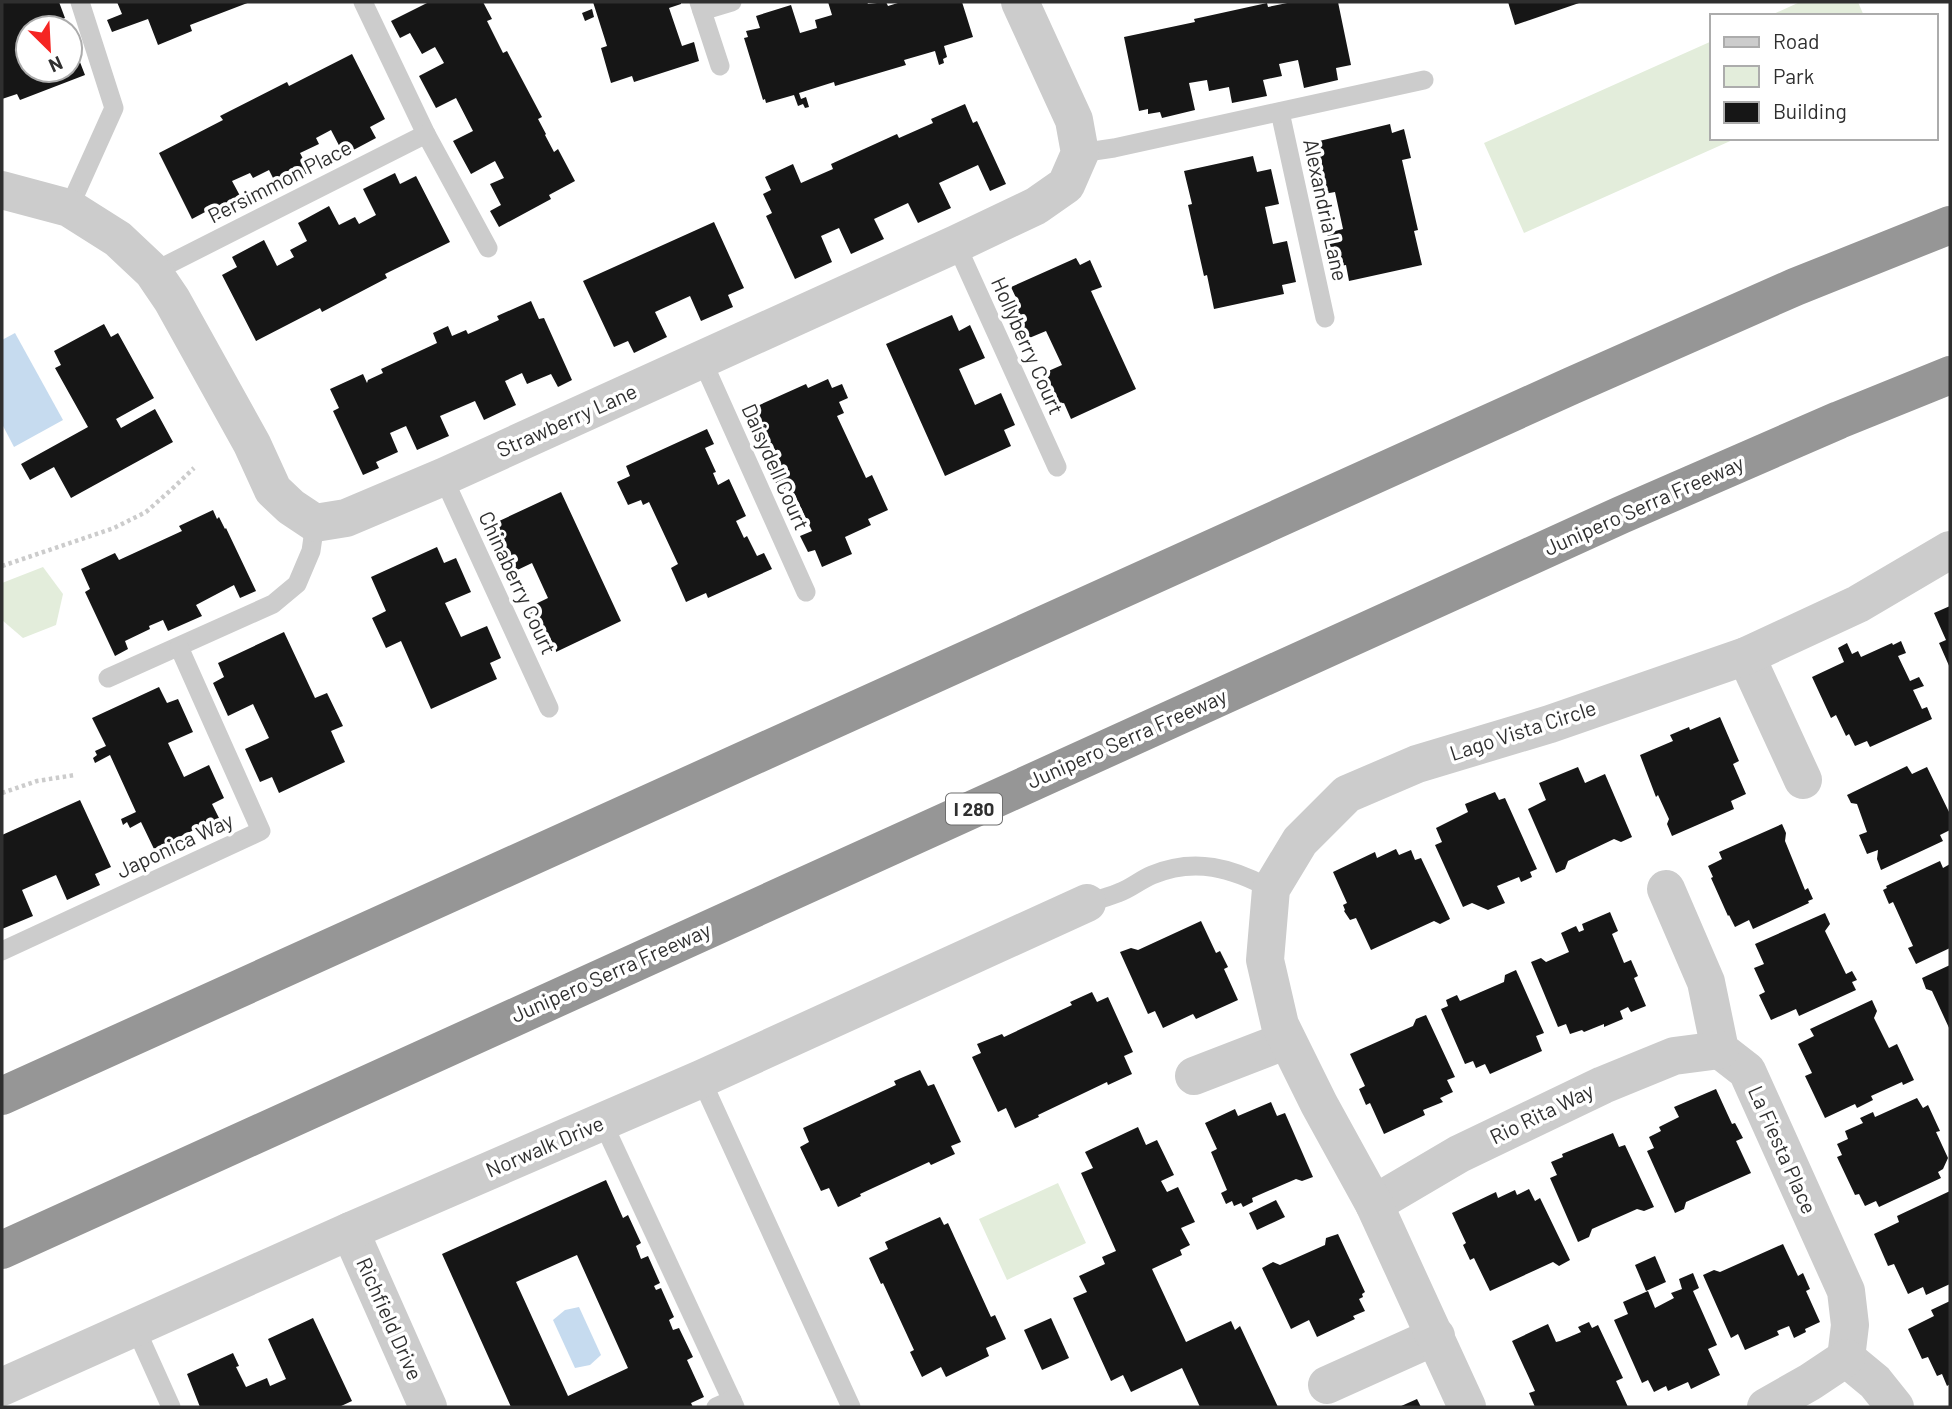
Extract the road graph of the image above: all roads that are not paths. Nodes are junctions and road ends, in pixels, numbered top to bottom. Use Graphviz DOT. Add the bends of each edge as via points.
graph roads {
  1 [pos="80,2"];
  2 [pos="363,2"];
  3 [pos="732,2"];
  4 [pos="1020,2"];
  5 [pos="701,7"];
  6 [pos="719,66"];
  7 [pos="1424,80"];
  8 [pos="1280,112"];
  9 [pos="426,134"];
  10 [pos="1080,153"];
  11 [pos="2,190"];
  12 [pos="69,208"];
  13 [pos="1950,225"];
  14 [pos="956,244"];
  15 [pos="488,248"];
  16 [pos="153,272"];
  17 [pos="1325,318"];
  18 [pos="702,360"];
  19 [pos="1950,375"];
  20 [pos="1057,467"];
  21 [pos="443,477"];
  22 [pos="315,523"];
  23 [pos="1950,550"];
  24 [pos="806,592"];
  25 [pos="179,647"];
  26 [pos="1746,656"];
  27 [pos="108,678"];
  28 [pos="549,708"];
  29 [pos="1804,780"];
  30 [pos="1665,888"];
  31 [pos="1271,890"];
  32 [pos="1087,903"];
  33 [pos="2,951"];
  34 [pos="1287,1040"];
  35 [pos="1720,1050"];
  36 [pos="1194,1076"];
  37 [pos="701,1079"];
  38 [pos="2,1096"];
  39 [pos="603,1123"];
  40 [pos="1374,1204"];
  41 [pos="350,1231"];
  42 [pos="2,1250"];
  43 [pos="135,1327"];
  44 [pos="1436,1336"];
  45 [pos="1846,1358"];
  46 [pos="1327,1385"];
  47 [pos="2,1387"];
  48 [pos="727,1405"];
  49 [pos="171,1407"];
  50 [pos="428,1407"];
  51 [pos="851,1407"];
  52 [pos="1467,1407"];
  53 [pos="1766,1407"];
  54 [pos="1895,1407"];
  1 -- 12 [label="lane" via="114,108"];
  2 -- 9 [label="lane"];
  3 -- 5 [label="lane"];
  4 -- 10 [label="street" via="1074,120"];
  5 -- 6 [label="lane"];
  7 -- 8 [label="lane"];
  8 -- 10 [label="lane"];
  8 -- 17 [label="lane, Alexandria Lane"];
  9 -- 15 [label="lane"];
  9 -- 16 [label="lane, Persimmon Place"];
  10 -- 14 [label="street, Strawberry Lane" via="1066,184 1036,206"];
  11 -- 12 [label="street"];
  12 -- 16 [label="street" via="118,239"];
  13 -- 38 [label="highway" via="1795,287 1571,386"];
  14 -- 18 [label="street, Strawberry Lane"];
  14 -- 20 [label="lane, Hollyberry Court"];
  16 -- 22 [label="street" via="252,444 273,490"];
  18 -- 21 [label="street, Strawberry Lane"];
  18 -- 24 [label="lane, Daisydell Court"];
  19 -- 42 [label="highway, Junipero Serra Freeway / I 280" via="1621,515"];
  21 -- 22 [label="street, Strawberry Lane" via="346,518"];
  21 -- 28 [label="lane, Chinaberry Court"];
  22 -- 25 [label="lane" via="311,551 297,584 273,604"];
  23 -- 26 [label="street, Lago Vista Circle" via="1858,604"];
  25 -- 27 [label="lane"];
  25 -- 33 [label="lane, Japonica Way" via="261,831"];
  26 -- 29 [label="street"];
  26 -- 31 [label="street, Lago Vista Circle" via="1417,764 1347,794 1300,841"];
  30 -- 35 [label="street" via="1706,982"];
  31 -- 32 [label="lane" via="1217,867 1184,866"];
  31 -- 34 [label="street, Lago Vista Circle" via="1265,960"];
  32 -- 37 [label="street, Norwalk Drive"];
  34 -- 36 [label="street"];
  34 -- 40 [label="street, Lago Vista Circle"];
  35 -- 40 [label="street, Rio Rita Way" via="1674,1056 1603,1085 1459,1154"];
  35 -- 45 [label="street, La Fiesta Place" via="1747,1071 1846,1290 1850,1325"];
  37 -- 39 [label="street, Norwalk Drive"];
  37 -- 51 [label="lane"];
  39 -- 41 [label="street, Norwalk Drive"];
  39 -- 48 [label="lane"];
  40 -- 44 [label="street, Lago Vista Circle"];
  41 -- 43 [label="street, Norwalk Drive"];
  41 -- 50 [label="street, Richfield Drive"];
  43 -- 47 [label="street, Norwalk Drive"];
  43 -- 49 [label="lane"];
  44 -- 46 [label="street"];
  44 -- 52 [label="street, Lago Vista Circle"];
  45 -- 53 [label="street"];
  45 -- 54 [label="street" via="1875,1382"];
}
